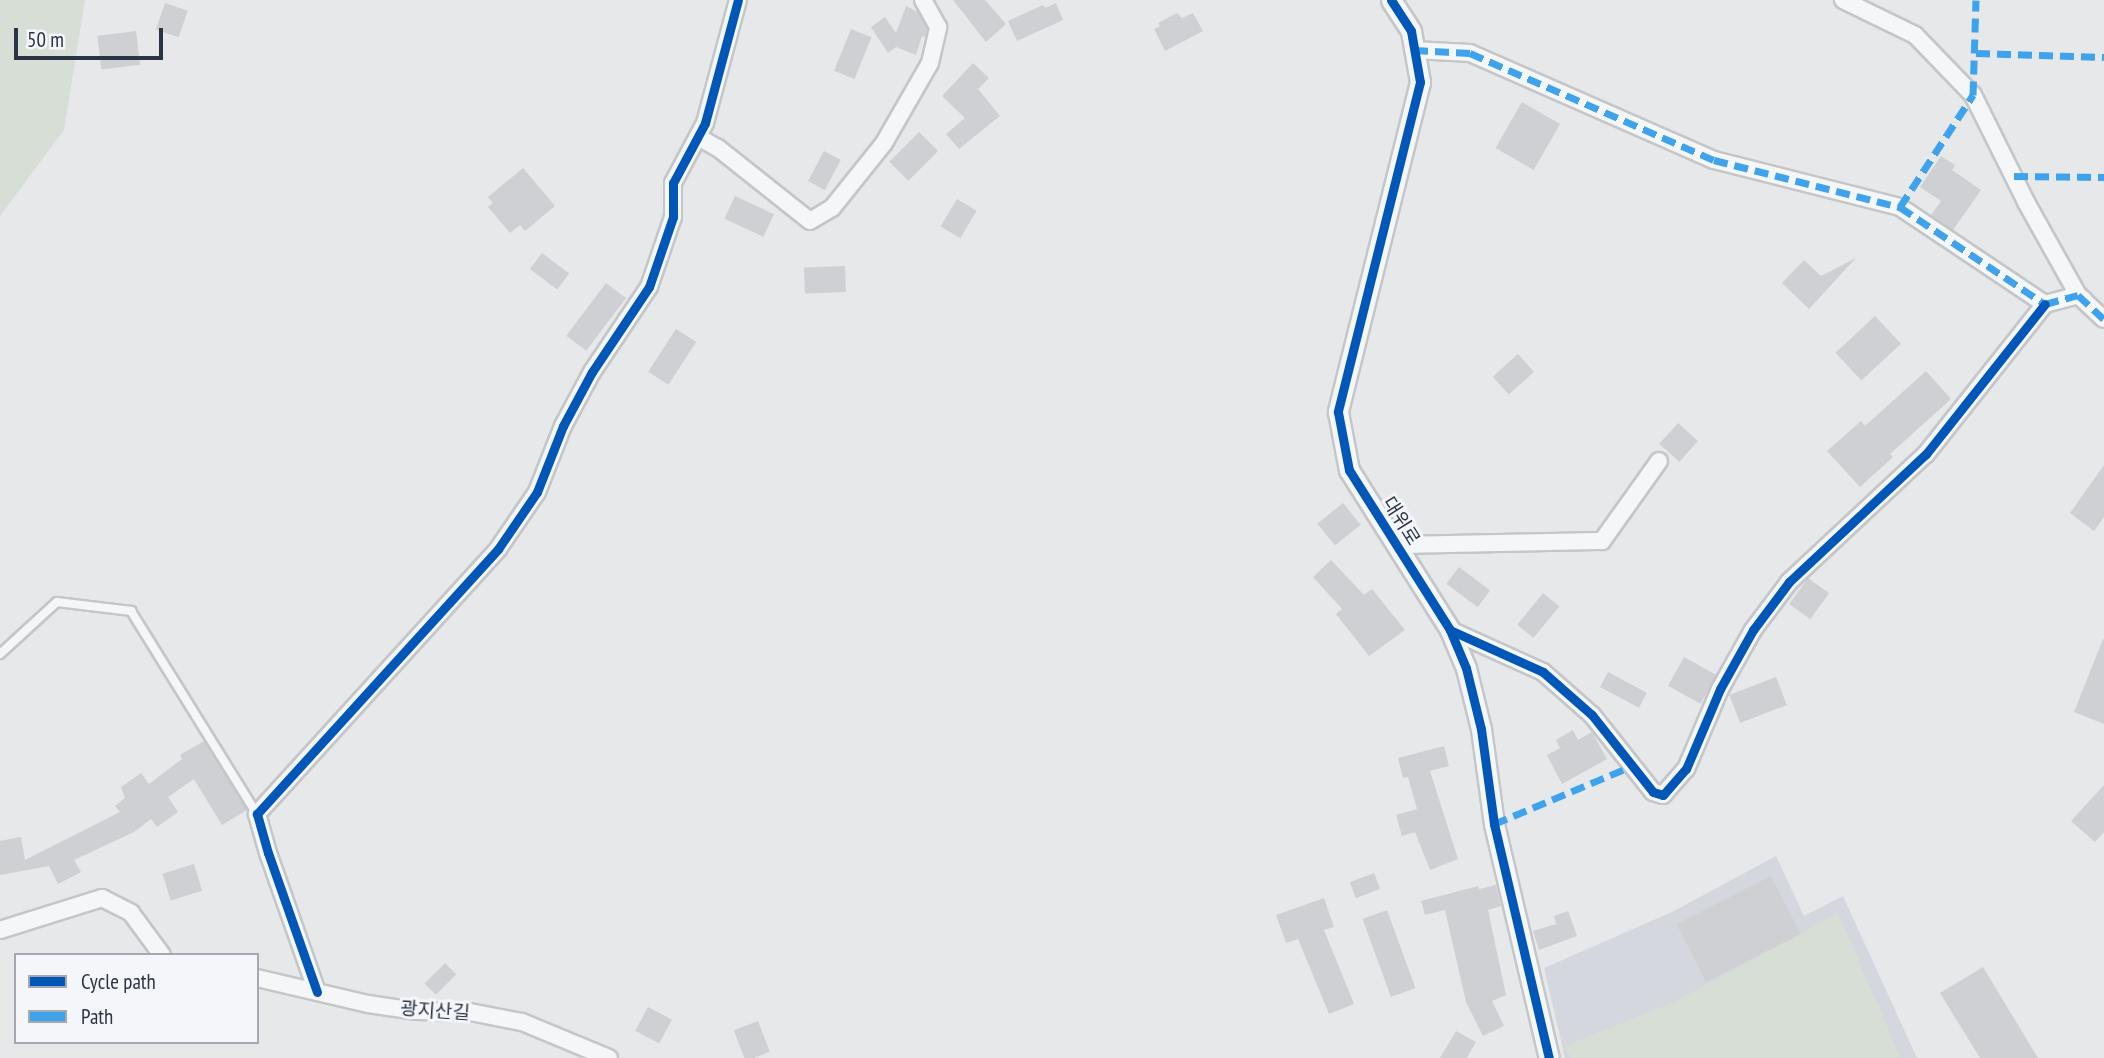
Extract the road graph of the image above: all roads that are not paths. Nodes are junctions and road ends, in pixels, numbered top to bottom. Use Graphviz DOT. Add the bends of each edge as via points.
graph roads {
  1 [pos="738,0"];
  2 [pos="923,0"];
  3 [pos="1391,0"];
  4 [pos="1843,0"];
  5 [pos="1414,50"];
  6 [pos="698,136"];
  7 [pos="2078,295"];
  8 [pos="2045,304"];
  9 [pos="2104,318"];
  10 [pos="1659,461"];
  11 [pos="1395,545"];
  12 [pos="1450,630"];
  13 [pos="0,654"];
  14 [pos="257,814"];
  15 [pos="0,930"];
  16 [pos="161,953"];
  17 [pos="259,978"];
  18 [pos="317,992"];
  19 [pos="609,1058"];
  20 [pos="1549,1058"];
  1 -- 6 [label="street"];
  2 -- 6 [label="street" via="938,27 930,63 884,143 832,208 810,221"];
  3 -- 5 [label="street, 대위로" via="1411,31"];
  4 -- 7 [label="street" via="1915,35 1973,95"];
  5 -- 8 [label="street" via="1470,53 1714,160 1899,207"];
  5 -- 11 [label="street, 대위로" via="1420,82 1338,412 1349,470"];
  6 -- 14 [label="street" via="673,183 673,217 649,287 592,372 563,426 537,492 498,549"];
  7 -- 8 [label="street"];
  7 -- 9 [label="street"];
  8 -- 12 [label="street" via="1926,454 1789,582 1753,629 1720,689 1686,769 1663,795 1653,792 1592,715 1543,672"];
  10 -- 11 [label="street" via="1602,541"];
  11 -- 12 [label="street, 대위로"];
  12 -- 20 [label="street, 대위로" via="1466,668 1481,729 1494,824"];
  13 -- 14 [label="lane" via="57,602 131,611"];
  14 -- 18 [label="street"];
  15 -- 16 [label="street" via="102,898 131,913"];
  17 -- 18 [label="street, 광지산길"];
  18 -- 19 [label="street, 광지산길" via="368,1004 470,1012 522,1022"];
}
